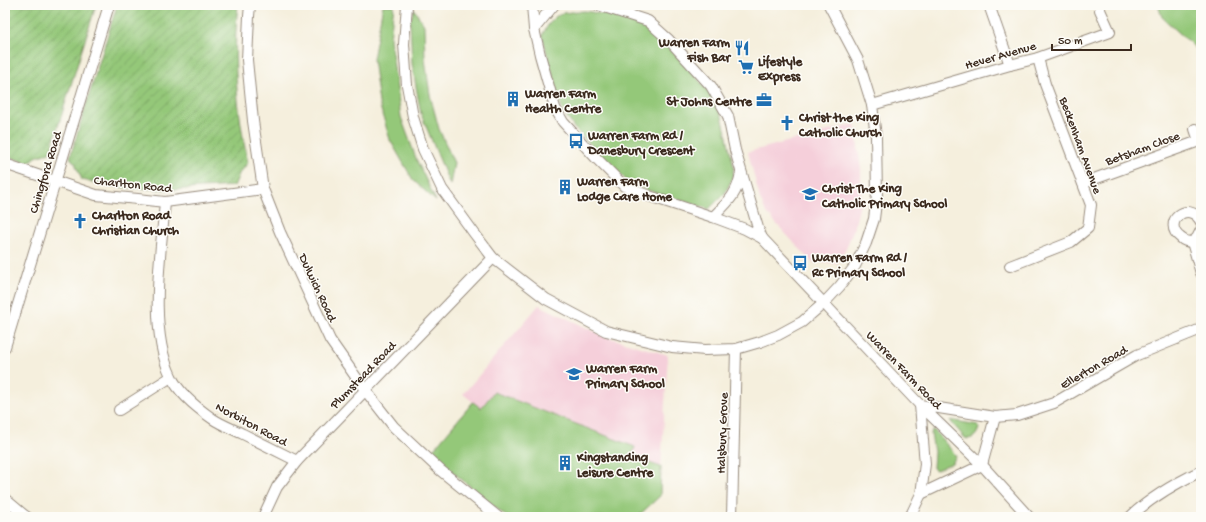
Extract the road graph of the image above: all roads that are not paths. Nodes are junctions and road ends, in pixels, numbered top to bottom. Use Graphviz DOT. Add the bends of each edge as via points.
graph roads {
  1 [pos="108,5"];
  2 [pos="250,5"];
  3 [pos="407,5"];
  4 [pos="532,5"];
  5 [pos="554,5"];
  6 [pos="598,5"];
  7 [pos="828,5"];
  8 [pos="989,5"];
  9 [pos="1100,10"];
  10 [pos="534,28"];
  11 [pos="1038,58"];
  12 [pos="1010,65"];
  13 [pos="872,105"];
  14 [pos="1195,129"];
  15 [pos="5,164"];
  16 [pos="741,171"];
  17 [pos="55,181"];
  18 [pos="1083,183"];
  19 [pos="263,189"];
  20 [pos="165,202"];
  21 [pos="714,217"];
  22 [pos="1201,222"];
  23 [pos="1201,230"];
  24 [pos="762,238"];
  25 [pos="1192,242"];
  26 [pos="493,258"];
  27 [pos="1010,266"];
  28 [pos="1201,273"];
  29 [pos="824,303"];
  30 [pos="1201,328"];
  31 [pos="5,347"];
  32 [pos="736,349"];
  33 [pos="171,377"];
  34 [pos="365,390"];
  35 [pos="920,404"];
  36 [pos="119,410"];
  37 [pos="995,417"];
  38 [pos="297,461"];
  39 [pos="982,465"];
  40 [pos="1201,471"];
  41 [pos="922,494"];
  42 [pos="5,499"];
  43 [pos="27,517"];
  44 [pos="263,517"];
  45 [pos="498,517"];
  46 [pos="732,517"];
  47 [pos="910,517"];
  48 [pos="1029,517"];
  49 [pos="1130,517"];
  1 -- 17 [label="street, Chingford Road"];
  2 -- 19 [label="street, Dulwich Road" via="247,60"];
  3 -- 26 [label="street" via="404,44 407,85 423,149 442,189"];
  4 -- 10 [label="street, Warren Farm Road"];
  5 -- 10 [label="street"];
  6 -- 16 [label="street, Warren Farm Road" via="648,21 711,86 728,116"];
  7 -- 13 [label="street" via="858,60"];
  8 -- 12 [label="street"];
  9 -- 11 [label="street, Hever Avenue" via="1110,32"];
  10 -- 21 [label="street, Warren Farm Road" via="555,108 563,122 595,157 624,186"];
  11 -- 12 [label="street, Hever Avenue"];
  11 -- 18 [label="street, Beckenham Avenue"];
  12 -- 13 [label="street, Hever Avenue"];
  13 -- 29 [label="street" via="876,137 877,195 874,219 855,266"];
  14 -- 18 [label="street, Betsham Close" via="1199,140"];
  15 -- 17 [label="street, Charlton Road"];
  16 -- 21 [label="street, Warren Farm Road" via="739,184 731,199"];
  16 -- 24 [label="street, Warren Farm Road"];
  17 -- 20 [label="street, Charlton Road" via="96,195"];
  17 -- 31 [label="street, Chingford Road"];
  18 -- 27 [label="street, Beckenham Avenue" via="1091,205 1088,228 1071,242"];
  19 -- 20 [label="street, Charlton Road"];
  19 -- 34 [label="street, Dulwich Road" via="330,340"];
  20 -- 33 [label="street, Norbiton Road" via="158,292 159,331 162,352"];
  21 -- 24 [label="street, Warren Farm Road"];
  22 -- 25 [label="street" via="1194,213 1180,213 1176,217 1173,224 1178,236"];
  23 -- 25 [label="street"];
  24 -- 29 [label="street, Warren Farm Road"];
  25 -- 28 [label="street"];
  26 -- 32 [label="street" via="546,299 606,331 672,347"];
  26 -- 34 [label="street, Plumstead Road"];
  29 -- 32 [label="street" via="802,322 760,342"];
  29 -- 35 [label="street, Warren Farm Road"];
  30 -- 37 [label="street, Ellerton Road" via="1137,355 1054,403 1018,414"];
  32 -- 46 [label="street, Halsbury Grove"];
  33 -- 36 [label="street"];
  33 -- 38 [label="street, Norbiton Road" via="194,405 214,420"];
  34 -- 38 [label="street, Plumstead Road"];
  34 -- 45 [label="street, Dulwich Road" via="394,427 440,470"];
  35 -- 37 [label="street, Ellerton Road"];
  35 -- 39 [label="street, Warren Farm Road"];
  35 -- 41 [label="street" via="925,464"];
  37 -- 39 [label="street"];
  38 -- 44 [label="street, Plumstead Road" via="276,487"];
  39 -- 41 [label="street"];
  39 -- 48 [label="street, Warren Farm Road"];
  40 -- 49 [label="street" via="1142,506"];
  41 -- 47 [label="street"];
  42 -- 43 [label="street"];
}
